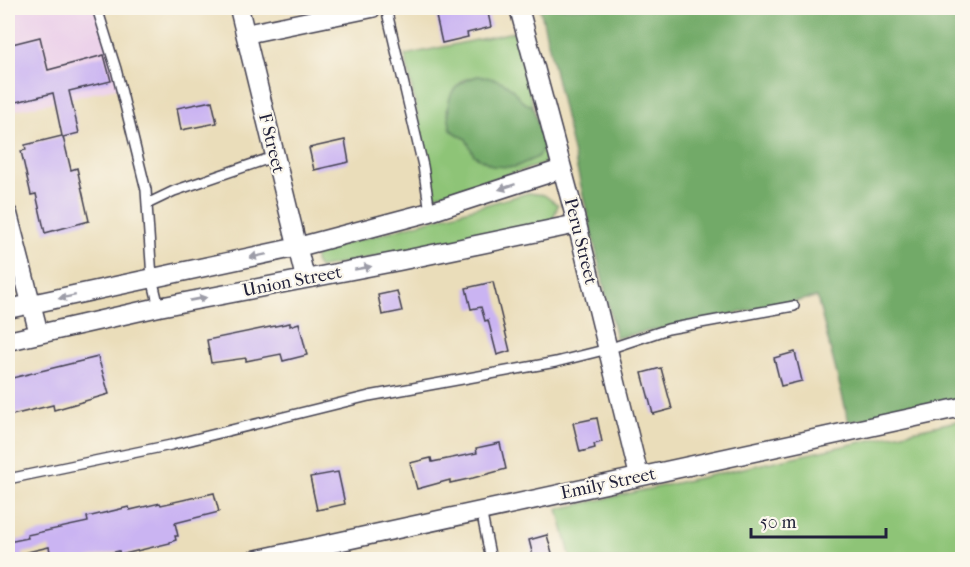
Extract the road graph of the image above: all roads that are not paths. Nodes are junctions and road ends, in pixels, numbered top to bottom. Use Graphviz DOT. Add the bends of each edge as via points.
graph roads {
  1 [pos="97,8"];
  2 [pos="239,8"];
  3 [pos="372,8"];
  4 [pos="386,8"];
  5 [pos="519,8"];
  6 [pos="246,34"];
  7 [pos="276,156"];
  8 [pos="562,169"];
  9 [pos="147,204"];
  10 [pos="430,212"];
  11 [pos="8,214"];
  12 [pos="577,224"];
  13 [pos="298,247"];
  14 [pos="153,278"];
  15 [pos="305,278"];
  16 [pos="30,304"];
  17 [pos="794,306"];
  18 [pos="159,307"];
  19 [pos="8,309"];
  20 [pos="39,334"];
  21 [pos="8,341"];
  22 [pos="608,349"];
  23 [pos="963,407"];
  24 [pos="639,476"];
  25 [pos="8,479"];
  26 [pos="481,510"];
  27 [pos="254,560"];
  28 [pos="491,560"];
  1 -- 9 [label="lane" via="116,69"];
  2 -- 6 [label="street, F Street"];
  3 -- 6 [label="street"];
  4 -- 10 [label="lane"];
  5 -- 8 [label="street, Peru Street"];
  6 -- 7 [label="street, F Street"];
  7 -- 9 [label="lane"];
  7 -- 13 [label="street, F Street"];
  8 -- 10 [label="street, Union Street, one-way"];
  8 -- 12 [label="street, Peru Street"];
  9 -- 14 [label="lane"];
  10 -- 13 [label="street, Union Street"];
  11 -- 16 [label="street"];
  15 -- 12 [label="street, Union Street, one-way"];
  12 -- 22 [label="street, Peru Street"];
  13 -- 14 [label="street, Union Street, one-way"];
  13 -- 15 [label="street, F Street"];
  14 -- 16 [label="street, Union Street, one-way"];
  14 -- 18 [label="lane"];
  18 -- 15 [label="street, Union Street, one-way"];
  16 -- 19 [label="street, Union Street"];
  16 -- 20 [label="street"];
  17 -- 22 [label="lane" via="668,329"];
  18 -- 20 [label="street, Union Street"];
  20 -- 21 [label="street, Union Street"];
  22 -- 24 [label="street, Peru Street"];
  22 -- 25 [label="lane" via="369,396 171,445"];
  23 -- 24 [label="street, Emily Street"];
  24 -- 26 [label="street, Emily Street"];
  26 -- 27 [label="street, Emily Street"];
  26 -- 28 [label="lane"];
}
